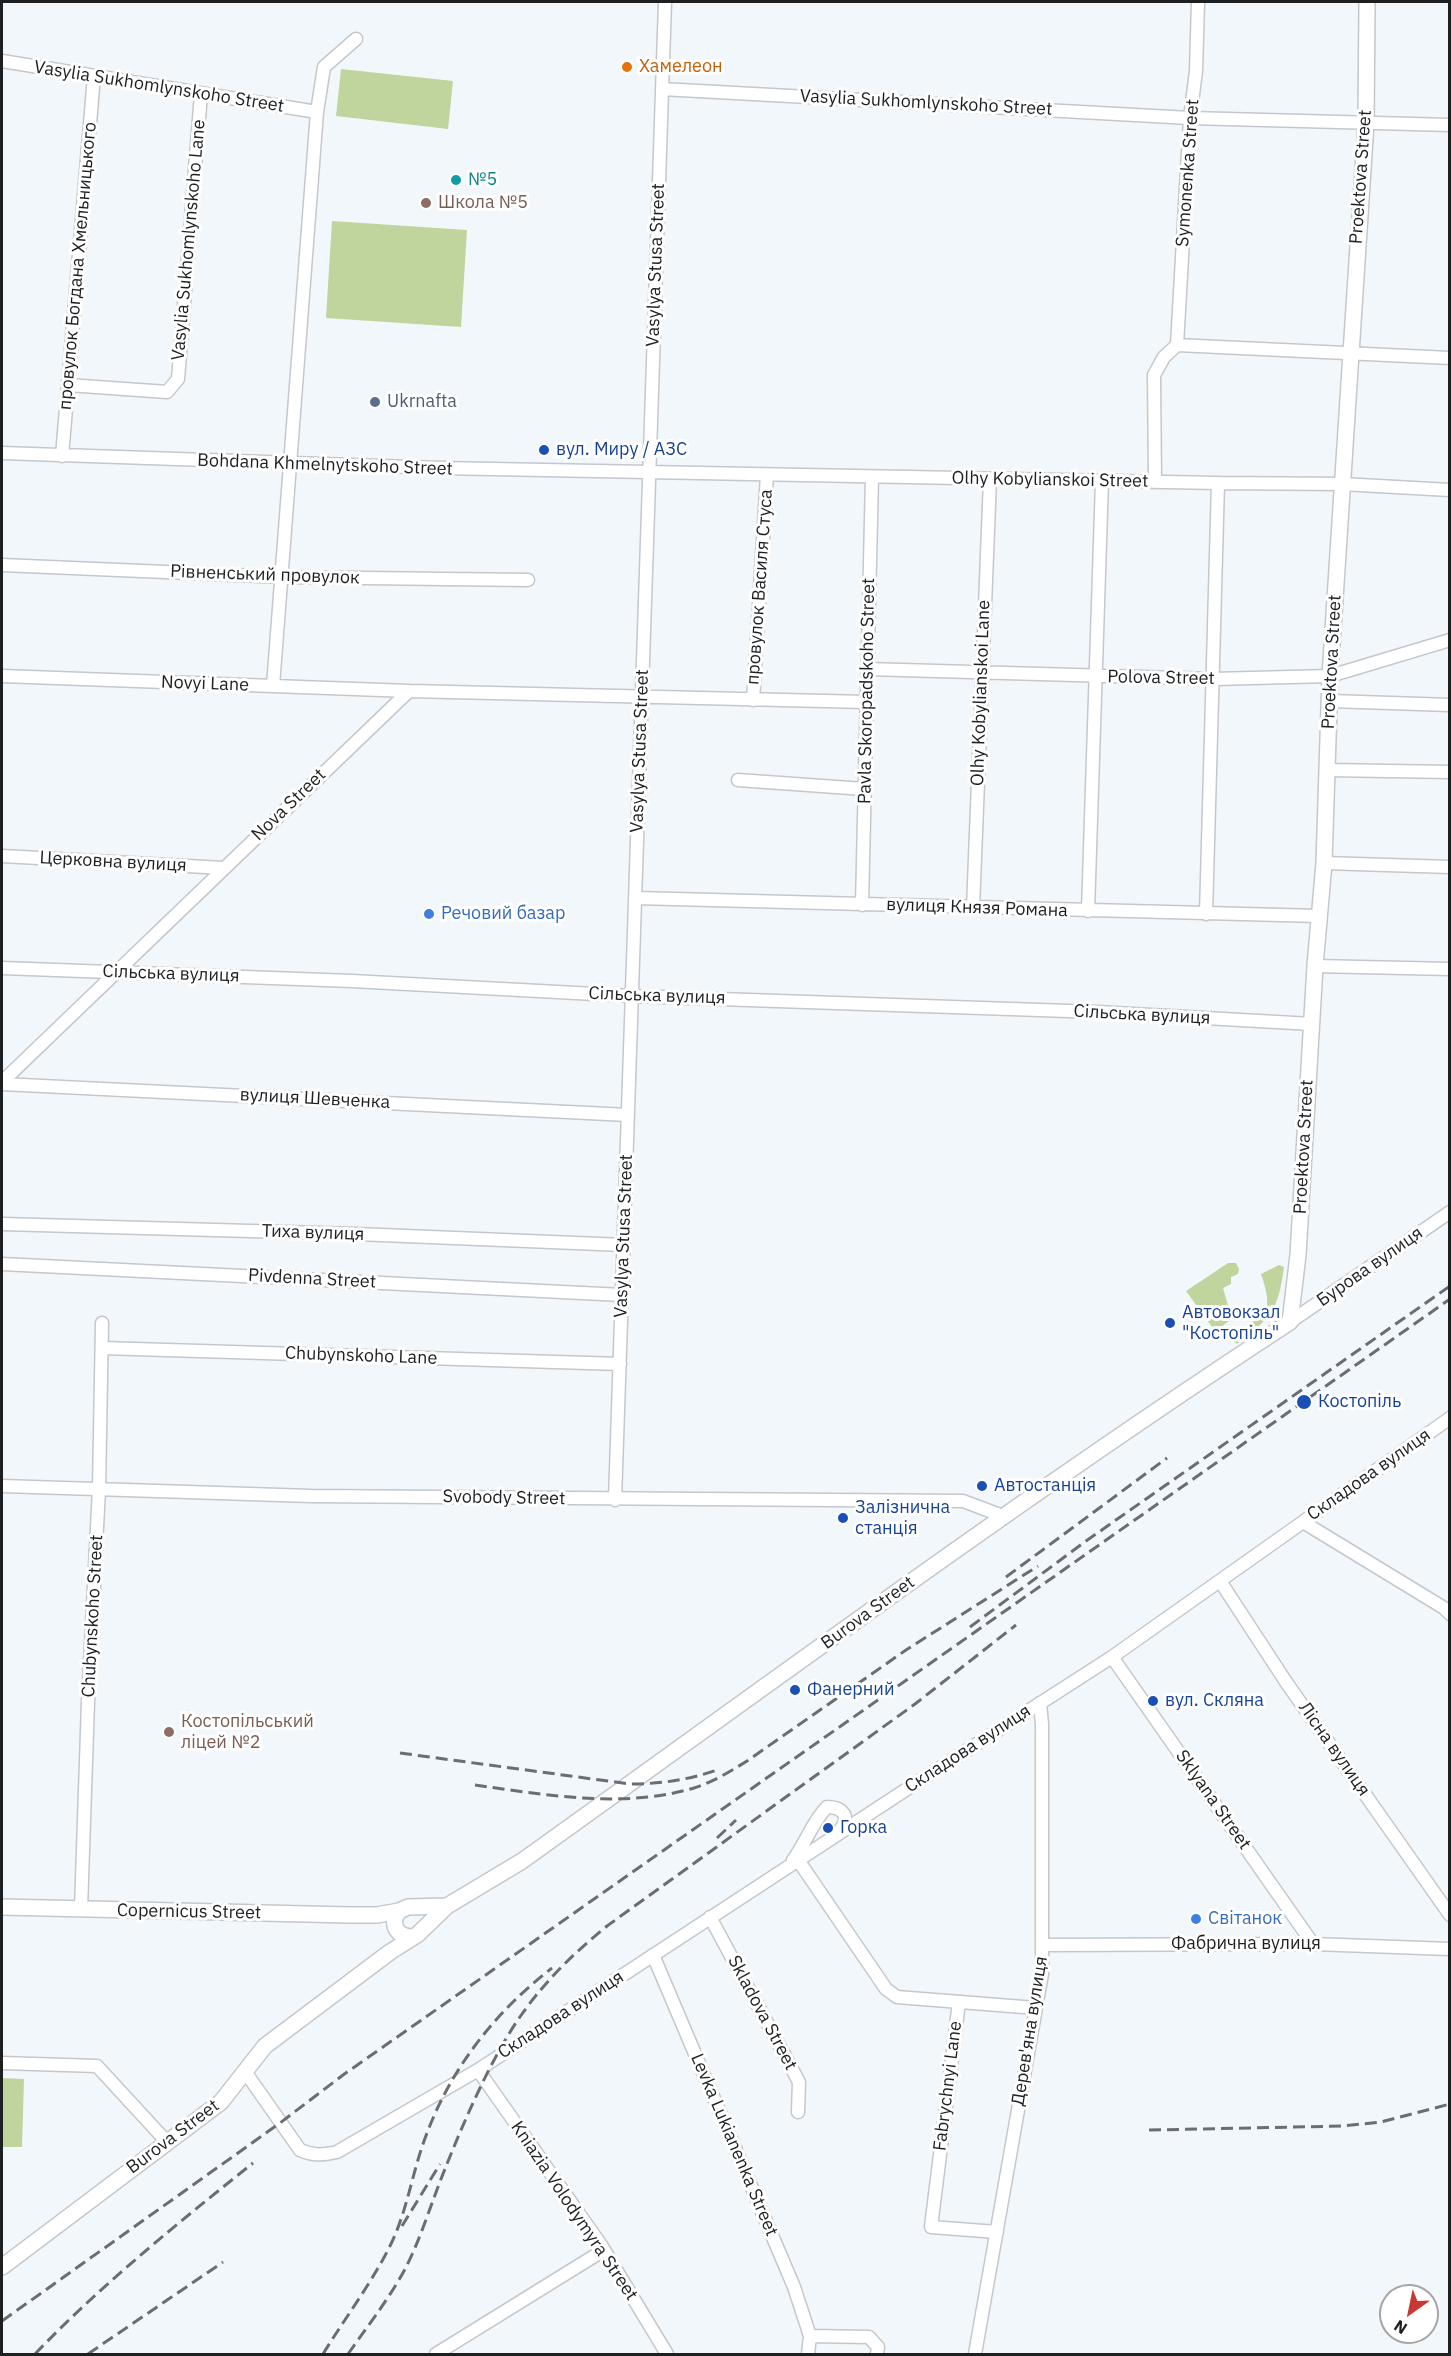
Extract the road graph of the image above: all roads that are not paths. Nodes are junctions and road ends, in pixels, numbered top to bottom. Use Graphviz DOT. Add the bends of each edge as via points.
graph roads {
  1 [pos="665,2"];
  2 [pos="1198,2"];
  3 [pos="1367,2"];
  4 [pos="356,39"];
  5 [pos="2,61"];
  6 [pos="94,76"];
  7 [pos="662,89"];
  8 [pos="201,94"];
  9 [pos="317,112"];
  10 [pos="1190,118"];
  11 [pos="1366,123"];
  12 [pos="1449,124"];
  13 [pos="1177,345"];
  14 [pos="1349,354"];
  15 [pos="1449,358"];
  16 [pos="68,385"];
  17 [pos="2,453"];
  18 [pos="62,456"];
  19 [pos="291,464"];
  20 [pos="649,473"];
  21 [pos="767,475"];
  22 [pos="872,477"];
  23 [pos="990,479"];
  24 [pos="1102,481"];
  25 [pos="1155,482"];
  26 [pos="1218,483"];
  27 [pos="1342,484"];
  28 [pos="1449,489"];
  29 [pos="2,565"];
  30 [pos="282,576"];
  31 [pos="528,580"];
  32 [pos="1449,640"];
  33 [pos="867,669"];
  34 [pos="982,673"];
  35 [pos="2,676"];
  36 [pos="1095,676"];
  37 [pos="1330,676"];
  38 [pos="1213,680"];
  39 [pos="273,686"];
  40 [pos="409,691"];
  41 [pos="642,697"];
  42 [pos="753,700"];
  43 [pos="1330,701"];
  44 [pos="867,702"];
  45 [pos="1449,705"];
  46 [pos="1327,770"];
  47 [pos="1449,772"];
  48 [pos="738,780"];
  49 [pos="864,789"];
  50 [pos="2,856"];
  51 [pos="1324,863"];
  52 [pos="1449,867"];
  53 [pos="224,868"];
  54 [pos="636,898"];
  55 [pos="862,905"];
  56 [pos="973,908"];
  57 [pos="1088,911"];
  58 [pos="1206,914"];
  59 [pos="1319,916"];
  60 [pos="1315,966"];
  61 [pos="2,968"];
  62 [pos="1449,969"];
  63 [pos="117,971"];
  64 [pos="632,996"];
  65 [pos="1312,1024"];
  66 [pos="2,1083"];
  67 [pos="628,1115"];
  68 [pos="1449,1212"];
  69 [pos="2,1224"];
  70 [pos="624,1245"];
  71 [pos="2,1264"];
  72 [pos="622,1295"];
  73 [pos="1290,1322"];
  74 [pos="102,1323"];
  75 [pos="102,1348"];
  76 [pos="620,1364"];
  77 [pos="1449,1418"];
  78 [pos="2,1486"];
  79 [pos="99,1489"];
  80 [pos="615,1500"];
  81 [pos="1003,1516"];
  82 [pos="1303,1522"];
  83 [pos="1220,1581"];
  84 [pos="1449,1614"];
  85 [pos="1112,1657"];
  86 [pos="1040,1703"];
  87 [pos="832,1838"];
  88 [pos="794,1863"];
  89 [pos="447,1906"];
  90 [pos="2,1907"];
  91 [pos="81,1909"];
  92 [pos="1449,1915"];
  93 [pos="710,1917"];
  94 [pos="400,1918"];
  95 [pos="417,1935"];
  96 [pos="1313,1944"];
  97 [pos="1042,1945"];
  98 [pos="1449,1949"];
  99 [pos="390,1952"];
  100 [pos="653,1955"];
  101 [pos="959,2002"];
  102 [pos="1036,2008"];
  103 [pos="2,2063"];
  104 [pos="478,2070"];
  105 [pos="246,2073"];
  106 [pos="798,2112"];
  107 [pos="167,2142"];
  108 [pos="997,2232"];
  109 [pos="604,2250"];
  110 [pos="2,2267"];
  111 [pos="810,2336"];
  112 [pos="436,2355"];
  113 [pos="667,2355"];
  114 [pos="808,2355"];
  115 [pos="877,2355"];
  116 [pos="975,2355"];
  1 -- 7 [label="street, Vasylya Stusa Street"];
  2 -- 10 [label="street, Symonenka Street"];
  3 -- 11 [label="main road, Proektova Street"];
  4 -- 9 [label="street" via="324,67"];
  5 -- 6 [label="street, Vasylia Sukhomlynskoho Street"];
  6 -- 8 [label="street, Vasylia Sukhomlynskoho Street"];
  6 -- 16 [label="street, провулок Богдана Хмельницького"];
  7 -- 10 [label="street, Vasylia Sukhomlynskoho Street"];
  7 -- 20 [label="street, Vasylya Stusa Street"];
  8 -- 9 [label="street, Vasylia Sukhomlynskoho Street"];
  8 -- 16 [label="street, Vasylia Sukhomlynskoho Lane" via="177,380 167,392"];
  9 -- 19 [label="street"];
  10 -- 11 [label="street, Vasylia Sukhomlynskoho Street"];
  10 -- 13 [label="street, Symonenka Street"];
  11 -- 12 [label="street, Vasylia Sukhomlynskoho Street"];
  11 -- 14 [label="main road, Proektova Street"];
  13 -- 14 [label="street"];
  13 -- 25 [label="street" via="1164,357 1154,375"];
  14 -- 15 [label="street"];
  14 -- 27 [label="main road, Proektova Street"];
  16 -- 18 [label="street, провулок Богдана Хмельницького"];
  17 -- 18 [label="street, Bohdana Khmelnytskoho Street"];
  18 -- 19 [label="street, Bohdana Khmelnytskoho Street"];
  19 -- 20 [label="street, Bohdana Khmelnytskoho Street"];
  19 -- 30 [label="street"];
  20 -- 21 [label="street, Olhy Kobylianskoi Street"];
  20 -- 41 [label="street, Vasylya Stusa Street"];
  21 -- 22 [label="street, Olhy Kobylianskoi Street"];
  21 -- 42 [label="street, провулок Василя Стуса"];
  22 -- 23 [label="street, Olhy Kobylianskoi Street"];
  22 -- 33 [label="street, Pavla Skoropadskoho Street"];
  23 -- 24 [label="street, Olhy Kobylianskoi Street"];
  23 -- 34 [label="street, Olhy Kobylianskoi Lane"];
  24 -- 25 [label="street, Olhy Kobylianskoi Street"];
  24 -- 36 [label="street"];
  25 -- 26 [label="street, Olhy Kobylianskoi Street"];
  26 -- 27 [label="street, Olhy Kobylianskoi Street"];
  26 -- 38 [label="street"];
  27 -- 28 [label="street, Olhy Kobylianskoi Street"];
  27 -- 37 [label="main road, Proektova Street"];
  29 -- 30 [label="street, Рівненський провулок"];
  30 -- 31 [label="street, Рівненський провулок"];
  30 -- 39 [label="street"];
  32 -- 37 [label="street, Polova Street"];
  33 -- 34 [label="street, Polova Street"];
  33 -- 44 [label="street, Pavla Skoropadskoho Street"];
  34 -- 36 [label="street, Polova Street"];
  34 -- 56 [label="street, Olhy Kobylianskoi Lane"];
  35 -- 39 [label="street, Novyi Lane"];
  36 -- 38 [label="street, Polova Street"];
  36 -- 57 [label="street"];
  37 -- 38 [label="street, Polova Street"];
  37 -- 43 [label="main road, Proektova Street"];
  38 -- 58 [label="street"];
  39 -- 40 [label="street, Novyi Lane"];
  40 -- 41 [label="street"];
  40 -- 53 [label="street, Nova Street"];
  41 -- 42 [label="street"];
  41 -- 54 [label="street, Vasylya Stusa Street"];
  42 -- 44 [label="street"];
  43 -- 45 [label="street"];
  43 -- 46 [label="main road, Proektova Street"];
  44 -- 49 [label="street, Pavla Skoropadskoho Street"];
  46 -- 47 [label="street"];
  46 -- 51 [label="main road, Proektova Street"];
  48 -- 49 [label="street"];
  49 -- 55 [label="street, Pavla Skoropadskoho Street"];
  50 -- 53 [label="street, Церковна вулиця"];
  51 -- 52 [label="street"];
  51 -- 59 [label="main road, Proektova Street"];
  53 -- 63 [label="street, Nova Street"];
  54 -- 55 [label="street, вулиця Князя Романа"];
  54 -- 64 [label="street, Vasylya Stusa Street"];
  55 -- 56 [label="street, вулиця Князя Романа"];
  56 -- 57 [label="street, вулиця Князя Романа"];
  57 -- 58 [label="street, вулиця Князя Романа"];
  58 -- 59 [label="street, вулиця Князя Романа"];
  59 -- 60 [label="main road, Proektova Street"];
  60 -- 62 [label="street"];
  60 -- 65 [label="main road, Proektova Street"];
  61 -- 63 [label="street, Сільська вулиця"];
  63 -- 64 [label="street, Сільська вулиця"];
  63 -- 66 [label="street, Nova Street"];
  64 -- 65 [label="street, Сільська вулиця" via="1098,1012"];
  64 -- 67 [label="street, Vasylya Stusa Street"];
  65 -- 73 [label="main road, Proektova Street" via="1298,1255"];
  66 -- 67 [label="street, вулиця Шевченка"];
  67 -- 70 [label="street, Vasylya Stusa Street"];
  68 -- 73 [label="street, Бурова вулиця"];
  69 -- 70 [label="street, Тиха вулиця"];
  70 -- 72 [label="street, Vasylya Stusa Street"];
  71 -- 72 [label="street, Pivdenna Street"];
  72 -- 76 [label="street, Vasylya Stusa Street"];
  73 -- 81 [label="main road, Burova Street"];
  74 -- 75 [label="street, Chubynskoho Street"];
  75 -- 76 [label="street, Chubynskoho Lane"];
  75 -- 79 [label="street, Chubynskoho Street"];
  76 -- 80 [label="street, Vasylya Stusa Street"];
  77 -- 82 [label="street, Складова вулиця"];
  78 -- 79 [label="street, Svobody Street"];
  79 -- 80 [label="street, Svobody Street"];
  79 -- 91 [label="street, Chubynskoho Street"];
  80 -- 81 [label="street, Svobody Street" via="963,1501"];
  81 -- 89 [label="main road, Burova Street" via="522,1861"];
  82 -- 83 [label="street, Складова вулиця"];
  82 -- 84 [label="street"];
  83 -- 85 [label="street, Складова вулиця"];
  83 -- 92 [label="street, Лісна вулиця"];
  85 -- 86 [label="street, Складова вулиця"];
  85 -- 96 [label="street, Sklyana Street"];
  86 -- 87 [label="street, Складова вулиця"];
  86 -- 97 [label="street, Дерев'яна вулиця"];
  87 -- 88 [label="street, Складова вулиця"];
  87 -- 88 [label="street" via="846,1818 843,1811 827,1807"];
  88 -- 93 [label="street, Складова вулиця"];
  88 -- 101 [label="street, Fabrychnyi Lane" via="886,1989 897,1997"];
  89 -- 94 [label="main road, Copernicus Street"];
  89 -- 95 [label="main road, Burova Street"];
  90 -- 91 [label="main road, Copernicus Street"];
  91 -- 94 [label="main road, Copernicus Street"];
  93 -- 100 [label="street, Складова вулиця"];
  93 -- 106 [label="street, Skladova Street" via="799,2082"];
  94 -- 95 [label="main road" via="403,1936"];
  94 -- 95 [label="main road" via="422,1913 425,1922"];
  94 -- 99 [label="main road"];
  95 -- 99 [label="main road, Burova Street"];
  96 -- 97 [label="street, Фабрична вулиця"];
  96 -- 98 [label="street, Фабрична вулиця"];
  97 -- 102 [label="street, Дерев'яна вулиця"];
  99 -- 105 [label="main road, Burova Street" via="266,2046"];
  100 -- 104 [label="street, Складова вулиця"];
  100 -- 111 [label="street, Levka Lukianenka Street" via="795,2287"];
  101 -- 102 [label="street"];
  101 -- 108 [label="street, Fabrychnyi Lane" via="931,2227"];
  102 -- 108 [label="street, Дерев'яна вулиця"];
  103 -- 107 [label="street" via="97,2066"];
  104 -- 105 [label="street, Складова вулиця" via="337,2152 322,2156 300,2150"];
  104 -- 109 [label="street, Kniazia Volodymyra Street"];
  105 -- 107 [label="main road, Burova Street" via="221,2102"];
  107 -- 110 [label="main road, Burova Street"];
  108 -- 116 [label="street, Дерев'яна вулиця"];
  109 -- 112 [label="street"];
  109 -- 113 [label="street, Kniazia Volodymyra Street"];
  111 -- 114 [label="street"];
  111 -- 115 [label="street" via="869,2337 878,2347"];
}
